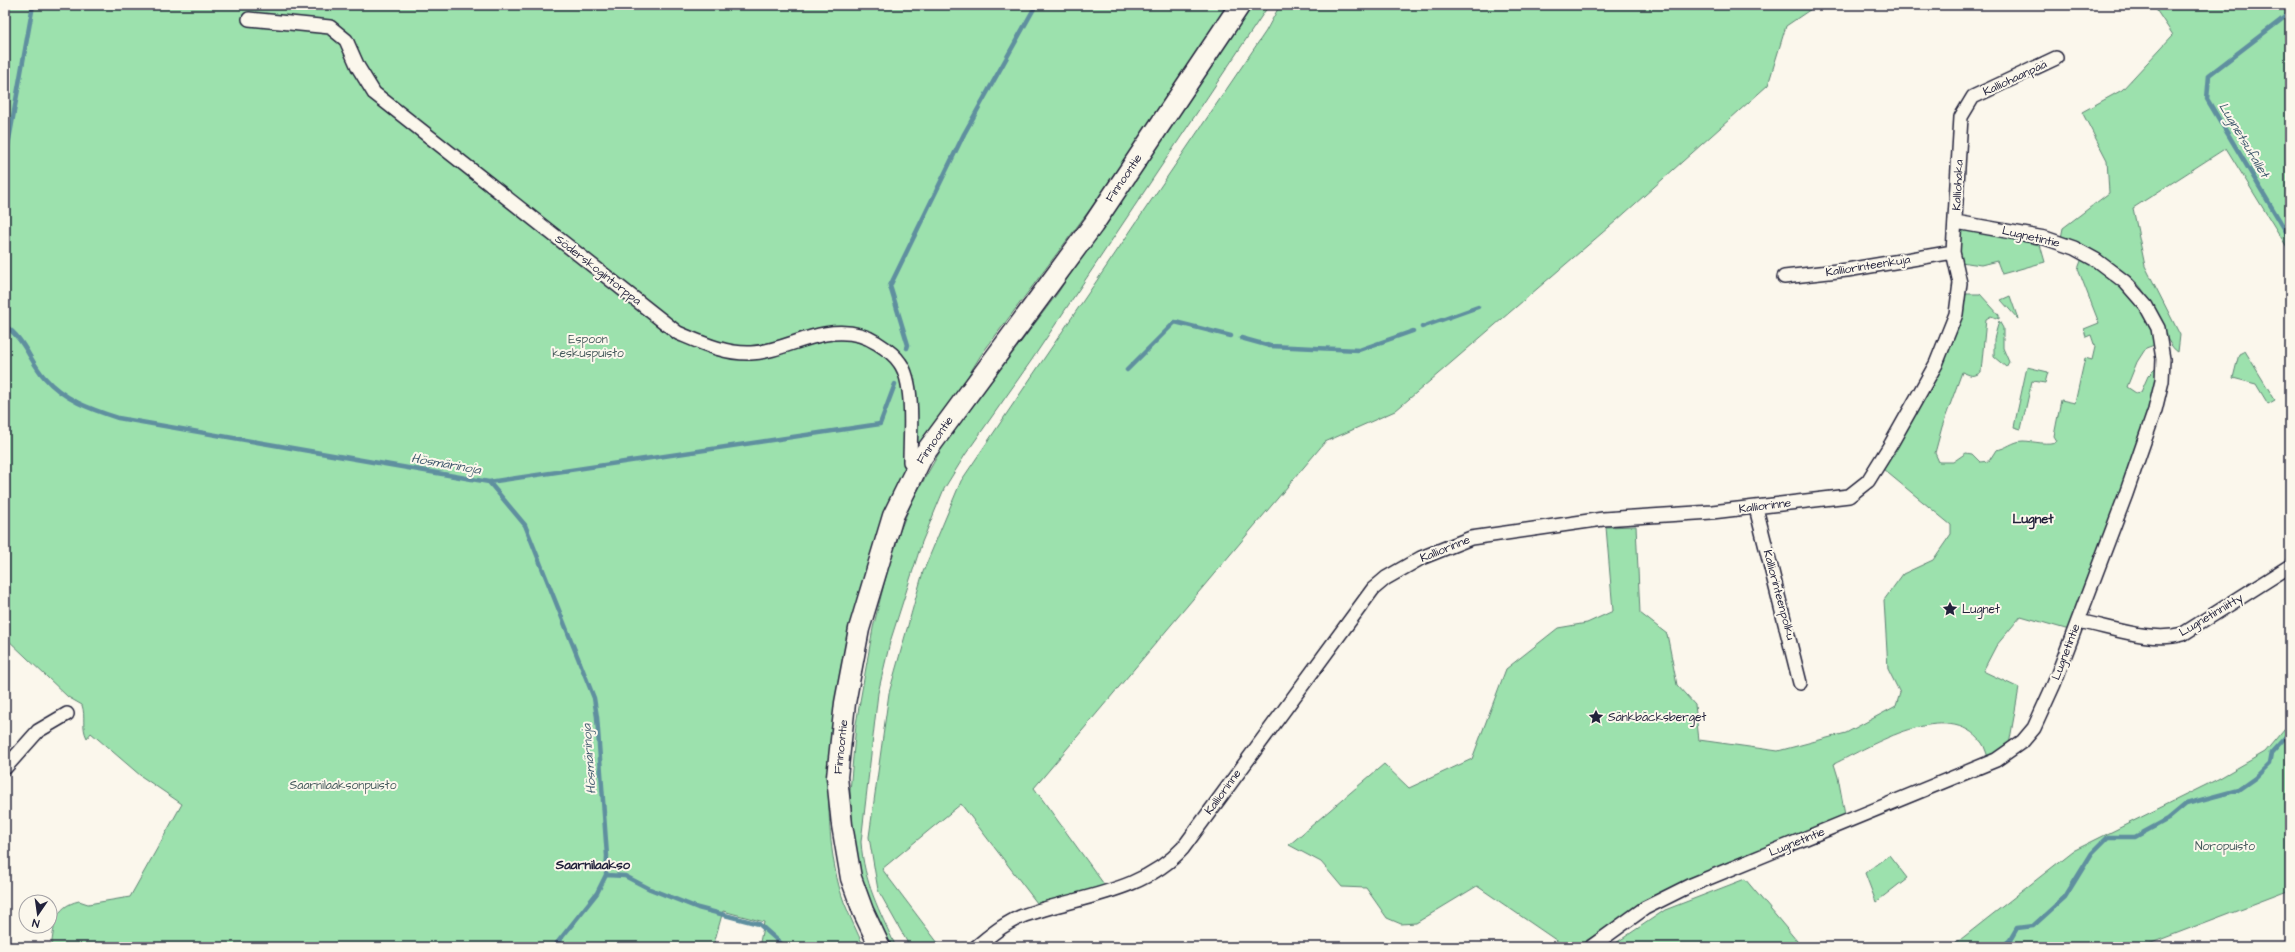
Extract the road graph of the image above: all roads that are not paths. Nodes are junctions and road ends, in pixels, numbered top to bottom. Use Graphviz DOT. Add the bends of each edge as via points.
graph roads {
  1 [pos="1240,5"];
  2 [pos="249,19"];
  3 [pos="2056,58"];
  4 [pos="1961,118"];
  5 [pos="1956,222"];
  6 [pos="1952,252"];
  7 [pos="1784,277"];
  8 [pos="916,468"];
  9 [pos="1756,508"];
  10 [pos="2290,566"];
  11 [pos="2078,621"];
  12 [pos="1800,683"];
  13 [pos="67,714"];
  14 [pos="5,768"];
  15 [pos="880,947"];
  16 [pos="976,947"];
  17 [pos="1591,947"];
  1 -- 8 [label="main road, Finnoontie" via="1093,225"];
  2 -- 8 [label="street, Söderskogintorppa" via="330,27 346,40 358,67 374,93 678,333 722,350 738,353 753,353 825,334 848,333 869,338 885,348 901,363 908,384 911,404 910,462"];
  3 -- 4 [label="street, Kalliohaanpää" via="1973,97"];
  4 -- 5 [label="street, Kalliohaka"];
  5 -- 6 [label="street, Kalliohaka"];
  5 -- 11 [label="street, Lugnetintie" via="2044,238 2074,248 2096,260 2125,282 2146,306 2158,328 2163,359 2162,381 2155,410"];
  6 -- 7 [label="street, Kalliorinteenkuja" via="1847,270"];
  6 -- 9 [label="street, Kalliorinne" via="1960,283 1956,314 1949,336 1868,481 1849,496"];
  8 -- 15 [label="main road, Finnoontie" via="893,516 859,629 844,711 838,777 842,825 851,878"];
  9 -- 12 [label="street, Kalliorinteenpolku"];
  9 -- 16 [label="street, Kalliorinne" via="1603,519 1471,538 1421,558 1386,578 1373,589 1171,862 1135,882 1024,915 1004,925"];
  10 -- 11 [label="street, Lugnetinniitty" via="2184,634 2173,637 2145,635"];
  11 -- 17 [label="street, Lugnetintie" via="2034,728 2023,741 1996,760 1689,886 1646,908"];
  13 -- 14 [label="street" via="38,731"];
}
